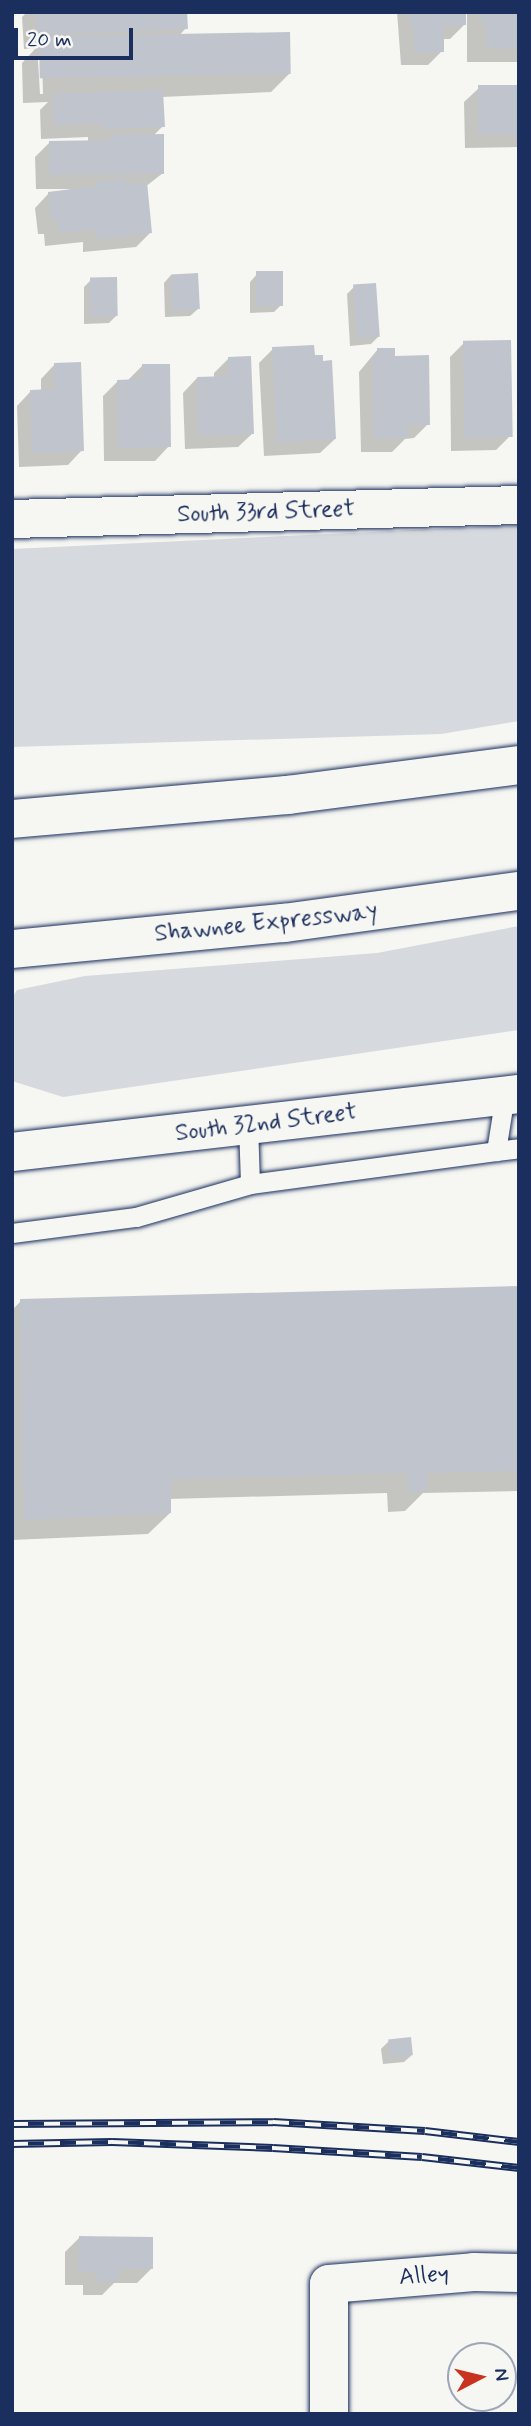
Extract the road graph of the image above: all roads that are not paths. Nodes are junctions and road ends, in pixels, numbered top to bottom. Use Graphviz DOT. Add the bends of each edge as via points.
graph roads {
  1 [pos="519,505"];
  2 [pos="12,519"];
  3 [pos="519,765"];
  4 [pos="27,819"];
  5 [pos="519,891"];
  6 [pos="25,948"];
  7 [pos="512,1094"];
  8 [pos="248,1125"];
  9 [pos="519,1148"];
  10 [pos="496,1150"];
  11 [pos="12,1152"];
  12 [pos="250,1184"];
  13 [pos="12,1233"];
  14 [pos="519,2273"];
  15 [pos="329,2414"];
  1 -- 2 [label="main road, South 33rd Street"];
  3 -- 4 [label="main road" via="288,795"];
  5 -- 6 [label="main road, Shawnee Expressway" via="284,922"];
  7 -- 8 [label="main road, South 32nd Street"];
  7 -- 10 [label="lane"];
  8 -- 11 [label="main road, South 32nd Street"];
  8 -- 12 [label="lane"];
  9 -- 10 [label="lane"];
  10 -- 12 [label="lane"];
  12 -- 13 [label="lane" via="136,1217"];
  14 -- 15 [label="main road, Alley" via="474,2272 329,2284"];
}
